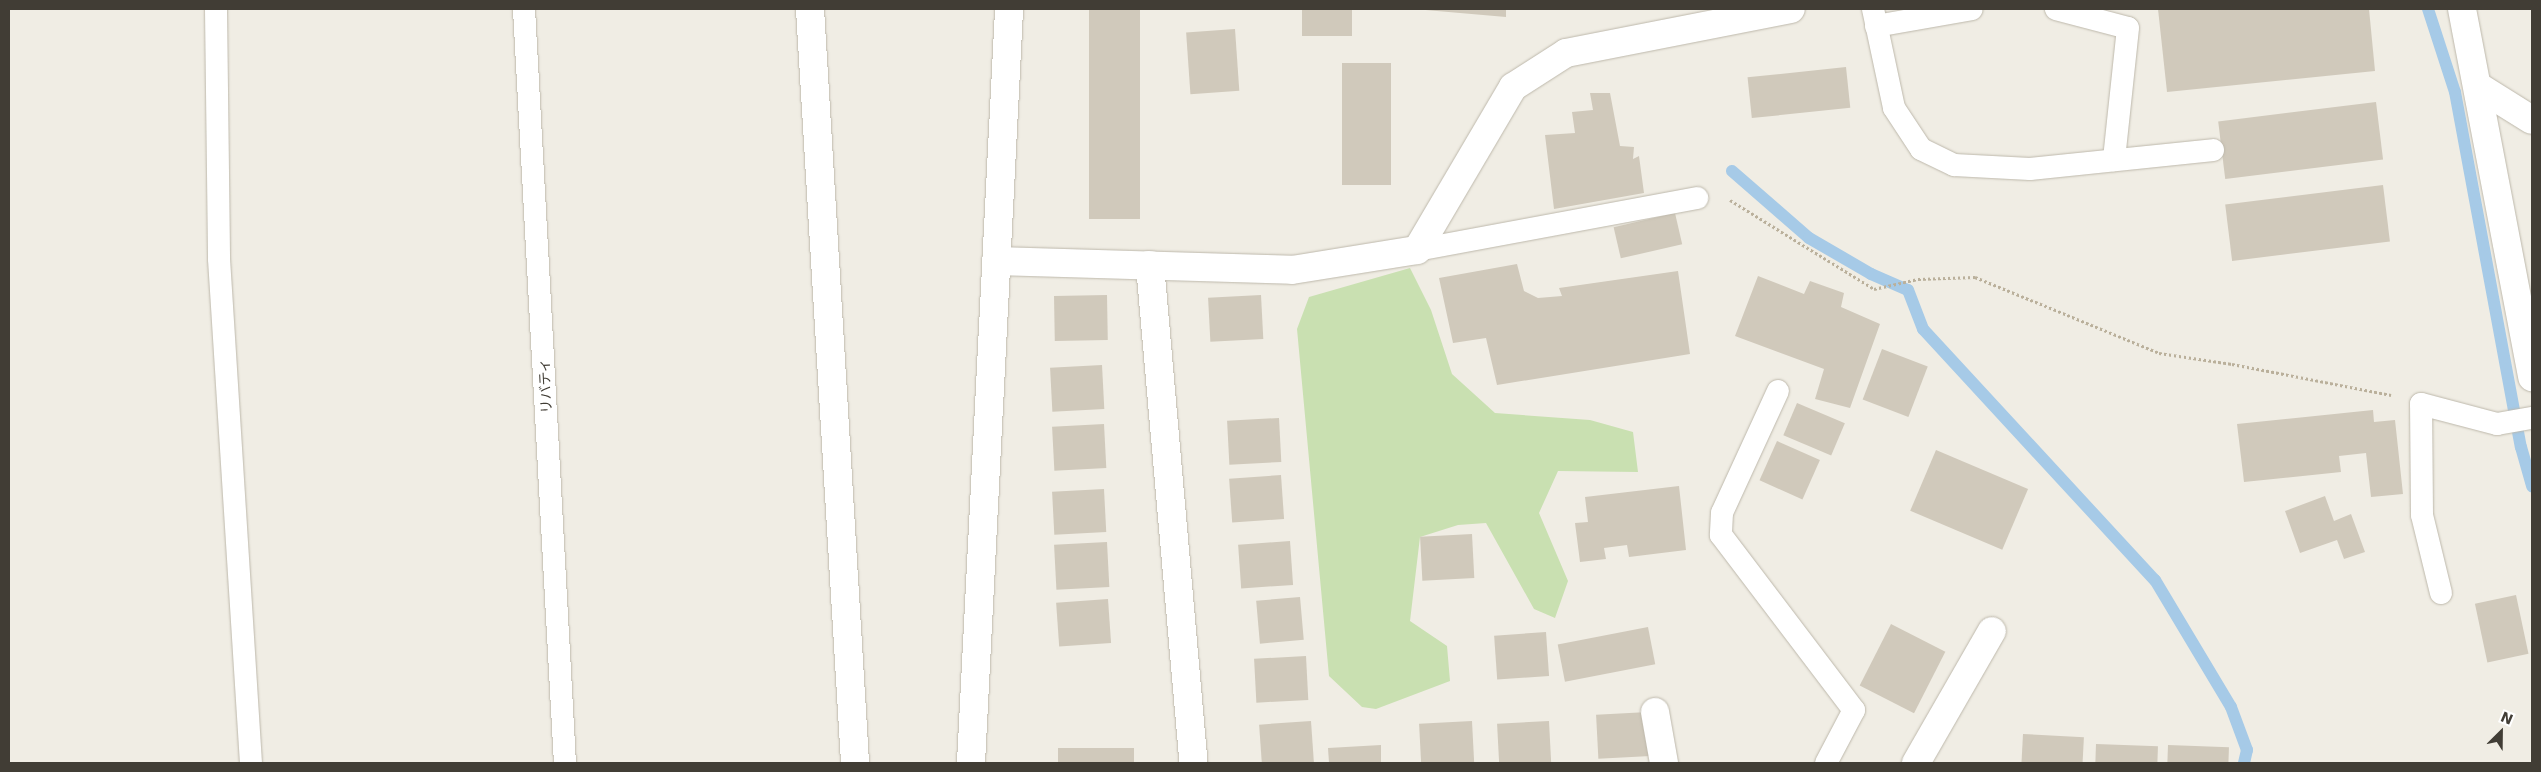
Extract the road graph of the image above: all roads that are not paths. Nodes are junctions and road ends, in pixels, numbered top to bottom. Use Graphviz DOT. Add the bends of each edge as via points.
graph roads {
  1 [pos="216,9"];
  2 [pos="524,9"];
  3 [pos="810,9"];
  4 [pos="1009,9"];
  5 [pos="1791,9"];
  6 [pos="1972,9"];
  7 [pos="2056,9"];
  8 [pos="2462,9"];
  9 [pos="1874,17"];
  10 [pos="2479,86"];
  11 [pos="2532,120"];
  12 [pos="2213,150"];
  13 [pos="2114,160"];
  14 [pos="1697,198"];
  15 [pos="1417,250"];
  16 [pos="996,261"];
  17 [pos="1150,266"];
  18 [pos="2528,347"];
  19 [pos="2532,377"];
  20 [pos="1778,392"];
  21 [pos="2532,418"];
  22 [pos="2441,593"];
  23 [pos="1992,631"];
  24 [pos="1655,712"];
  25 [pos="252,763"];
  26 [pos="565,763"];
  27 [pos="855,763"];
  28 [pos="971,763"];
  29 [pos="1194,763"];
  30 [pos="1664,763"];
  31 [pos="1826,763"];
  32 [pos="1916,763"];
  1 -- 25 [label="lane" via="219,259"];
  2 -- 26 [label="lane, リバティ"];
  3 -- 27 [label="street"];
  4 -- 16 [label="street"];
  5 -- 15 [label="street" via="1566,53 1513,86"];
  6 -- 9 [label="lane"];
  7 -- 13 [label="lane" via="2128,28"];
  8 -- 10 [label="street"];
  9 -- 13 [label="lane" via="1894,108 1921,149 1954,165 2030,169"];
  10 -- 11 [label="street"];
  10 -- 18 [label="street"];
  12 -- 13 [label="lane"];
  14 -- 15 [label="lane"];
  15 -- 17 [label="street" via="1292,270"];
  16 -- 17 [label="street"];
  16 -- 28 [label="street"];
  17 -- 29 [label="street"];
  18 -- 19 [label="street"];
  20 -- 31 [label="lane" via="1722,513 1721,535 1854,710"];
  21 -- 22 [label="lane" via="2497,424 2421,404 2422,515"];
  23 -- 32 [label="street"];
  24 -- 30 [label="street"];
}
